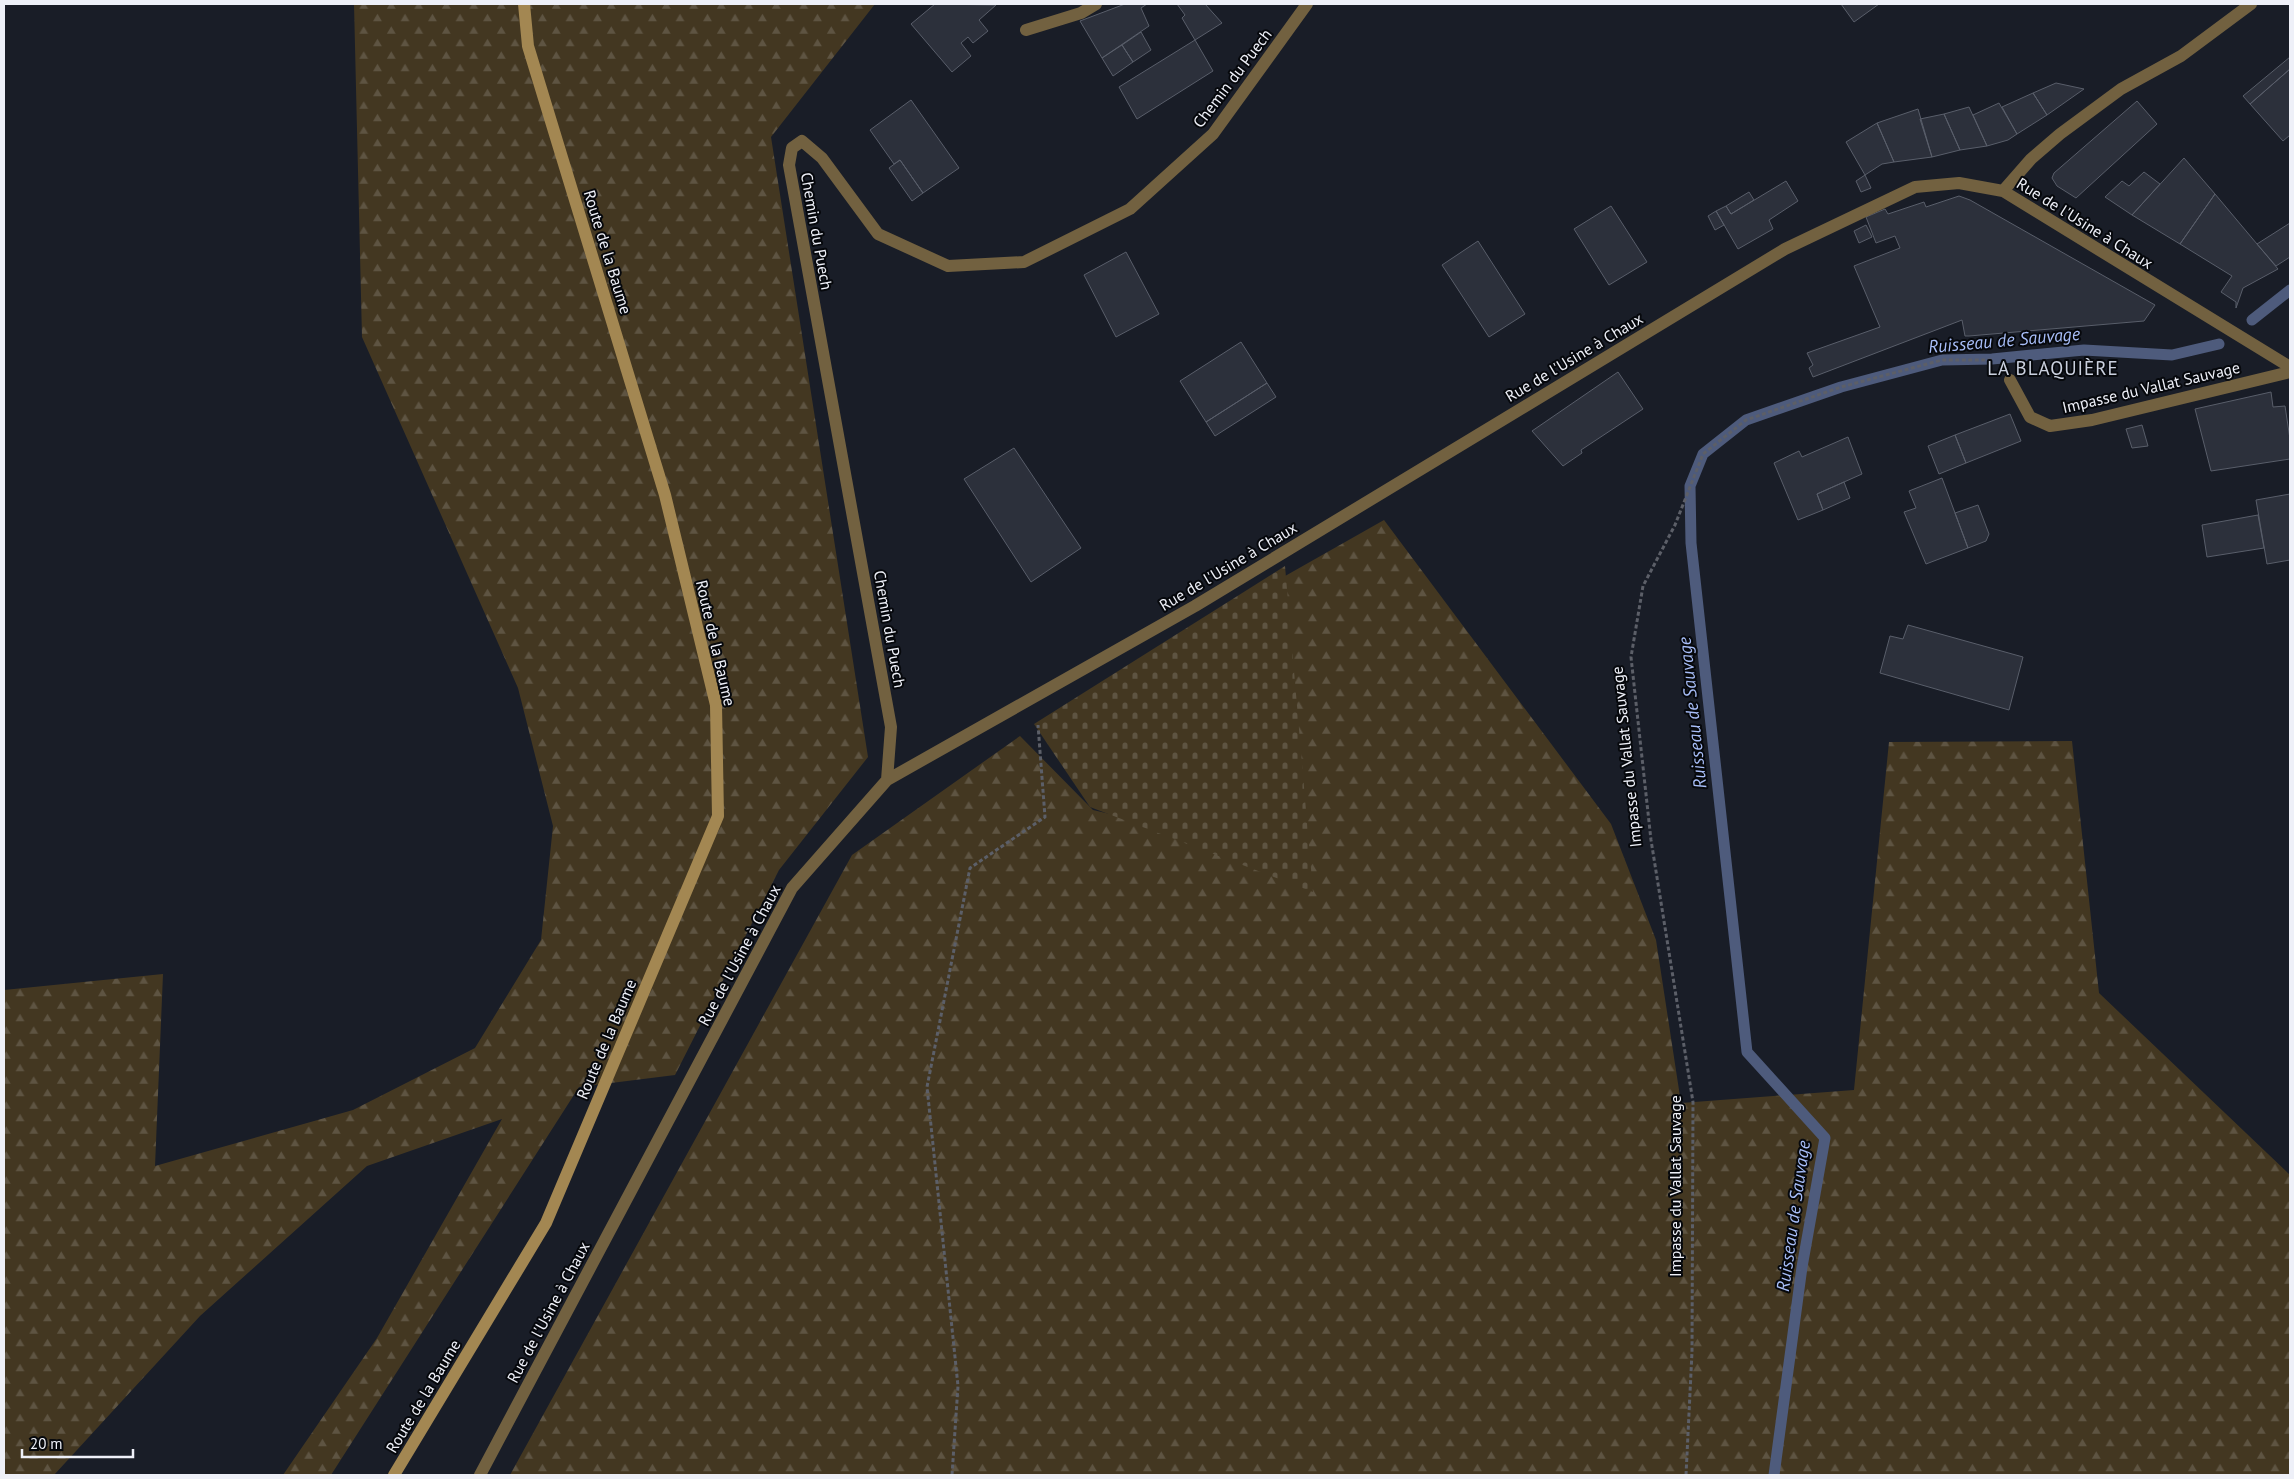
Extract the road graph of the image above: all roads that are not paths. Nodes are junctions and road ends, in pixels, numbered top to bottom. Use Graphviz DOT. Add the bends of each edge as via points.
graph roads {
  1 [pos="524,4"];
  2 [pos="1096,4"];
  3 [pos="1307,4"];
  4 [pos="2251,4"];
  5 [pos="1026,30"];
  6 [pos="2003,191"];
  7 [pos="2290,368"];
  8 [pos="2290,372"];
  9 [pos="2010,380"];
  10 [pos="887,780"];
  11 [pos="394,1475"];
  12 [pos="480,1475"];
  1 -- 11 [label="main road, Route de la Baume" via="528,46 665,495 716,705 718,816 546,1223"];
  2 -- 5 [label="street" via="1081,13"];
  3 -- 10 [label="street, Chemin du Puech" via="1213,134 1130,209 1024,262 948,266 878,234 822,158 802,141 792,148 789,165 891,727"];
  4 -- 6 [label="street" via="2181,56 2121,89 2060,134 2031,159"];
  6 -- 7 [label="street, Rue de l'Usine à Chaux"];
  6 -- 10 [label="street, Rue de l'Usine à Chaux" via="1959,183 1915,187 1785,248 1195,606"];
  8 -- 9 [label="street, Impasse du Vallat Sauvage" via="2092,420 2050,426 2030,417"];
  10 -- 12 [label="street, Rue de l'Usine à Chaux" via="792,888"];
}
